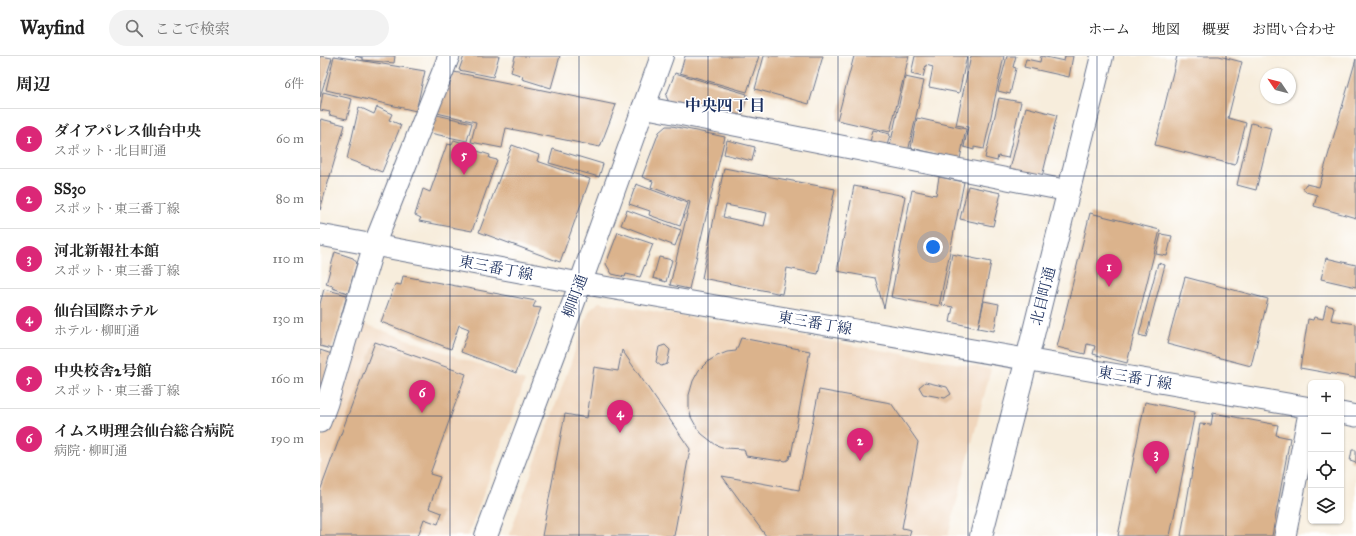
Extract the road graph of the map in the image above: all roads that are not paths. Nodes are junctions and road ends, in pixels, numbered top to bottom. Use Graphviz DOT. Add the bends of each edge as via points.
graph roads {
  1 [pos="449,56"];
  2 [pos="662,56"];
  3 [pos="1102,56"];
  4 [pos="643,107"];
  5 [pos="1069,191"];
  6 [pos="320,236"];
  7 [pos="374,245"];
  8 [pos="580,283"];
  9 [pos="1026,360"];
  10 [pos="1308,408"];
  11 [pos="1344,414"];
  12 [pos="1308,416"];
  13 [pos="1356,416"];
  14 [pos="320,422"];
  15 [pos="486,536"];
  16 [pos="981,536"];
  17 [pos="1285,536"];
  1 -- 7 [label="street"];
  2 -- 4 [label="street, 柳町通"];
  3 -- 5 [label="street, 北目町通"];
  4 -- 5 [label="street"];
  4 -- 8 [label="street, 柳町通"];
  5 -- 9 [label="street, 北目町通"];
  6 -- 7 [label="street, 東三番丁線"];
  7 -- 8 [label="street, 東三番丁線"];
  7 -- 14 [label="street"];
  8 -- 9 [label="street, 東三番丁線"];
  8 -- 15 [label="street, 柳町通"];
  9 -- 10 [label="street, 東三番丁線"];
  9 -- 16 [label="street, 北目町通"];
  11 -- 13 [label="street"];
  12 -- 17 [label="street"];
}
